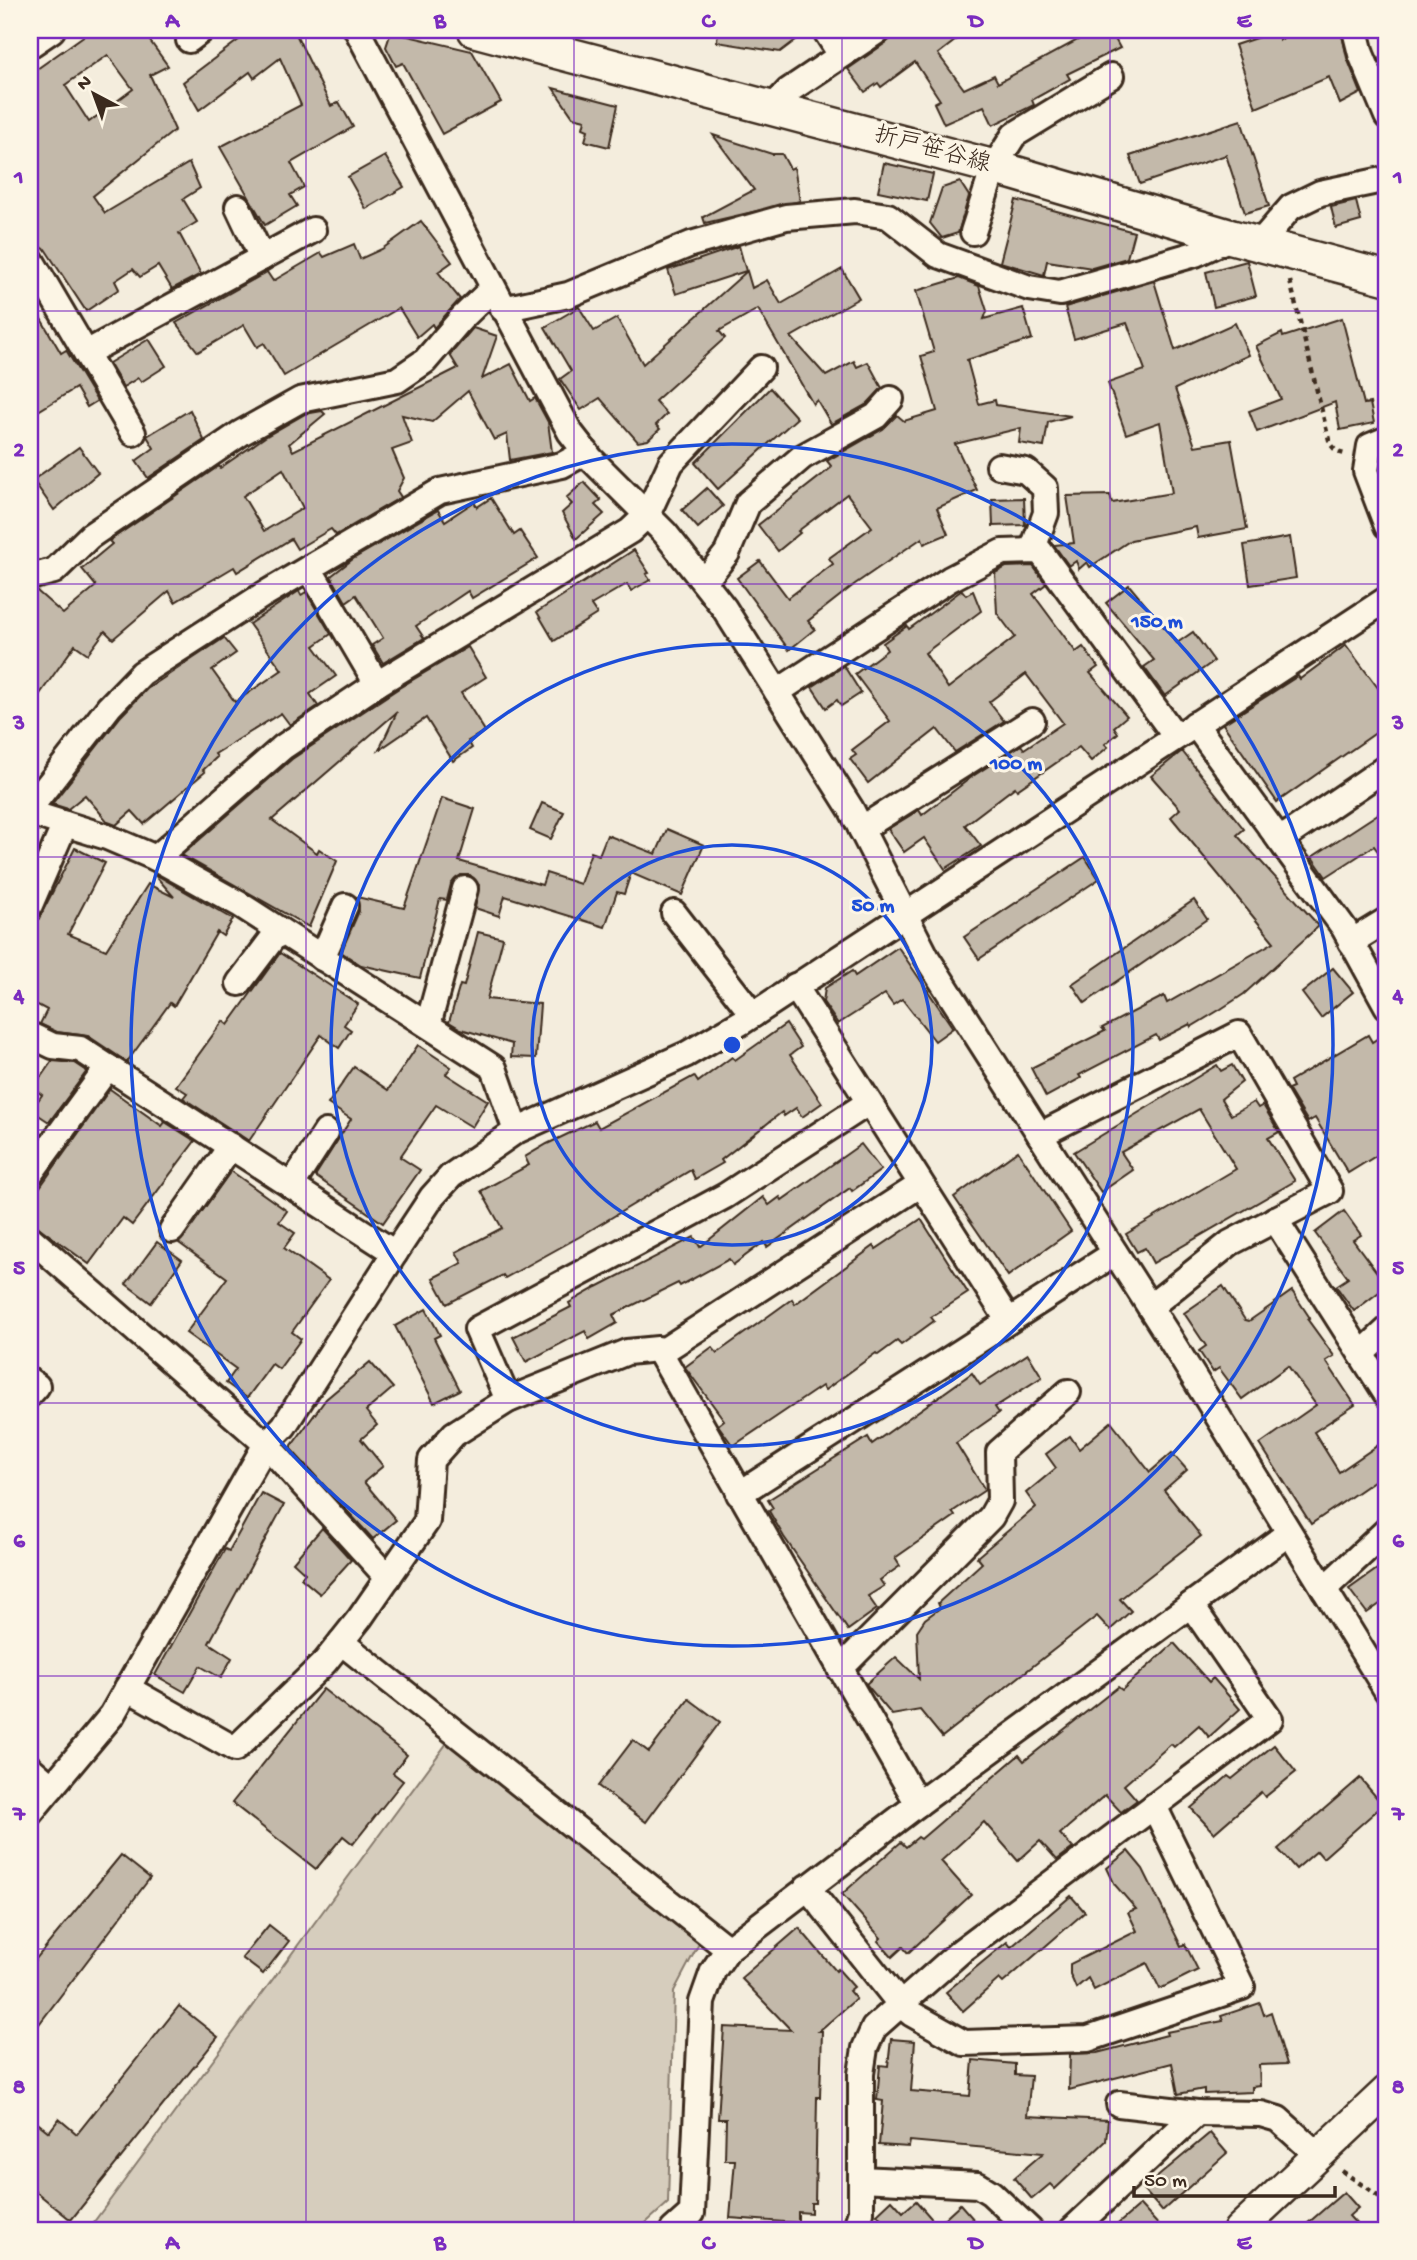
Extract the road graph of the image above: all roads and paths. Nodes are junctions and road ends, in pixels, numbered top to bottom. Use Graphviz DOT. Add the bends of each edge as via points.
graph roads {
  1 [pos="52,30"];
  2 [pos="357,30"];
  3 [pos="475,30"];
  4 [pos="825,30"];
  5 [pos="879,30"];
  6 [pos="1355,30"];
  7 [pos="30,45"];
  8 [pos="841,55"];
  9 [pos="1111,76"];
  10 [pos="771,108"];
  11 [pos="1387,116"];
  12 [pos="994,167"];
  13 [pos="1387,179"];
  14 [pos="238,207"];
  15 [pos="313,230"];
  16 [pos="973,232"];
  17 [pos="1258,243"];
  18 [pos="30,258"];
  19 [pos="262,258"];
  20 [pos="1387,278"];
  21 [pos="497,299"];
  22 [pos="86,354"];
  23 [pos="761,368"];
  24 [pos="891,399"];
  25 [pos="132,433"];
  26 [pos="1387,439"];
  27 [pos="586,452"];
  28 [pos="1368,459"];
  29 [pos="999,466"];
  30 [pos="647,515"];
  31 [pos="1387,526"];
  32 [pos="1032,551"];
  33 [pos="309,568"];
  34 [pos="30,577"];
  35 [pos="704,582"];
  36 [pos="1387,599"];
  37 [pos="377,684"];
  38 [pos="777,692"];
  39 [pos="1031,721"];
  40 [pos="1185,731"];
  41 [pos="1387,767"];
  42 [pos="30,810"];
  43 [pos="65,824"];
  44 [pos="861,829"];
  45 [pos="1280,840"];
  46 [pos="156,859"];
  47 [pos="465,889"];
  48 [pos="30,905"];
  49 [pos="345,906"];
  50 [pos="674,913"];
  51 [pos="905,915"];
  52 [pos="1387,920"];
  53 [pos="279,930"];
  54 [pos="1351,942"];
  55 [pos="322,958"];
  56 [pos="239,983"];
  57 [pos="795,986"];
  58 [pos="1387,1006"];
  59 [pos="753,1015"];
  60 [pos="428,1025"];
  61 [pos="30,1035"];
  62 [pos="108,1067"];
  63 [pos="868,1103"];
  64 [pos="516,1131"];
  65 [pos="326,1132"];
  66 [pos="1040,1135"];
  67 [pos="231,1146"];
  68 [pos="30,1174"];
  69 [pos="920,1185"];
  70 [pos="291,1186"];
  71 [pos="1275,1219"];
  72 [pos="172,1230"];
  73 [pos="30,1238"];
  74 [pos="395,1253"];
  75 [pos="1115,1253"];
  76 [pos="1152,1310"];
  77 [pos="1008,1320"];
  78 [pos="1387,1331"];
  79 [pos="660,1353"];
  80 [pos="1361,1354"];
  81 [pos="30,1381"];
  82 [pos="1069,1392"];
  83 [pos="30,1394"];
  84 [pos="1387,1395"];
  85 [pos="508,1400"];
  86 [pos="265,1444"];
  87 [pos="739,1494"];
  88 [pos="1387,1530"];
  89 [pos="1289,1533"];
  90 [pos="388,1578"];
  91 [pos="1324,1589"];
  92 [pos="1191,1605"];
  93 [pos="341,1642"];
  94 [pos="839,1669"];
  95 [pos="127,1688"];
  96 [pos="1387,1691"];
  97 [pos="30,1768"];
  98 [pos="52,1787"];
  99 [pos="918,1804"];
  100 [pos="1154,1806"];
  101 [pos="30,1813"];
  102 [pos="807,1888"];
  103 [pos="728,1949"];
  104 [pos="900,2004"];
  105 [pos="1387,2091"];
  106 [pos="1119,2104"];
  107 [pos="1197,2113"];
  108 [pos="1319,2156"];
  109 [pos="861,2179"];
  110 [pos="1387,2202"];
  111 [pos="673,2230"];
  112 [pos="855,2230"];
  113 [pos="1030,2230"];
  114 [pos="1072,2230"];
  115 [pos="1240,2230"];
  1 -- 7 [label="street"];
  2 -- 21 [label="street"];
  3 -- 10 [label="main road, 折戸笹谷線"];
  4 -- 8 [label="street"];
  5 -- 8 [label="street"];
  6 -- 11 [label="street"];
  8 -- 10 [label="street"];
  9 -- 12 [label="street" via="1014,135"];
  10 -- 12 [label="main road, 折戸笹谷線"];
  12 -- 16 [label="street"];
  12 -- 17 [label="main road, 折戸笹谷線"];
  13 -- 17 [label="street" via="1320,193 1291,208"];
  14 -- 19 [label="street"];
  15 -- 19 [label="street"];
  17 -- 20 [label="main road, 折戸笹谷線"];
  17 -- 21 [label="street" via="1195,254 1060,293 1029,288 938,255 888,216 855,211 786,217 691,244 568,295"];
  17 -- 28 [label="path" via="1330,444 1337,452"];
  18 -- 22 [label="street"];
  19 -- 22 [label="street"];
  21 -- 27 [label="street" via="570,432"];
  21 -- 34 [label="street" via="462,318 425,360 397,380 300,400 241,433 90,536 54,571"];
  22 -- 25 [label="street"];
  23 -- 30 [label="street" via="671,463"];
  24 -- 35 [label="street" via="876,416 802,457 748,503 727,553"];
  26 -- 28 [label="street" via="1370,446"];
  27 -- 30 [label="street"];
  27 -- 33 [label="street" via="562,465 440,491"];
  28 -- 31 [label="street" via="1366,471"];
  29 -- 32 [label="street" via="1026,471 1045,488 1046,513"];
  30 -- 35 [label="street"];
  30 -- 37 [label="street" via="630,531"];
  32 -- 38 [label="street" via="1002,552 950,579"];
  32 -- 40 [label="street" via="1040,551"];
  33 -- 37 [label="street"];
  33 -- 42 [label="street" via="142,673 108,707"];
  35 -- 38 [label="street"];
  36 -- 40 [label="street"];
  37 -- 46 [label="street" via="282,747"];
  38 -- 44 [label="street"];
  39 -- 44 [label="street"];
  40 -- 45 [label="street"];
  40 -- 51 [label="street"];
  41 -- 45 [label="street"];
  42 -- 43 [label="street"];
  43 -- 46 [label="street"];
  43 -- 48 [label="street"];
  44 -- 51 [label="street"];
  45 -- 54 [label="street"];
  46 -- 53 [label="street"];
  47 -- 60 [label="street"];
  49 -- 55 [label="street"];
  50 -- 59 [label="street"];
  51 -- 57 [label="street"];
  51 -- 66 [label="street" via="927,958"];
  52 -- 54 [label="street"];
  53 -- 55 [label="street"];
  53 -- 56 [label="street"];
  54 -- 58 [label="street"];
  55 -- 60 [label="street"];
  57 -- 59 [label="street"];
  57 -- 63 [label="street"];
  59 -- 64 [label="street" via="687,1054"];
  60 -- 64 [label="street" via="494,1068"];
  61 -- 62 [label="street" via="53,1046 80,1049"];
  62 -- 67 [label="street"];
  62 -- 68 [label="street"];
  63 -- 69 [label="street"];
  63 -- 85 [label="street" via="725,1196 477,1329"];
  64 -- 74 [label="street" via="452,1175"];
  65 -- 70 [label="street"];
  66 -- 71 [label="street" via="1239,1034 1330,1191"];
  66 -- 75 [label="street"];
  67 -- 70 [label="street"];
  67 -- 72 [label="street"];
  69 -- 77 [label="street"];
  69 -- 79 [label="street"];
  70 -- 74 [label="street"];
  71 -- 76 [label="street" via="1230,1243"];
  71 -- 80 [label="street"];
  73 -- 86 [label="street"];
  74 -- 86 [label="street" via="284,1426"];
  75 -- 76 [label="street"];
  75 -- 77 [label="street"];
  76 -- 89 [label="street"];
  77 -- 87 [label="street"];
  78 -- 80 [label="street"];
  79 -- 85 [label="street" via="658,1349 627,1352"];
  79 -- 87 [label="street"];
  80 -- 84 [label="street"];
  81 -- 83 [label="street" via="37,1386"];
  82 -- 94 [label="street" via="999,1452 1000,1501 991,1517"];
  85 -- 90 [label="street" via="454,1434 431,1460 427,1521"];
  86 -- 90 [label="street"];
  86 -- 95 [label="street"];
  87 -- 94 [label="street"];
  88 -- 91 [label="street"];
  89 -- 91 [label="street"];
  89 -- 92 [label="street"];
  90 -- 93 [label="street"];
  91 -- 96 [label="street"];
  92 -- 99 [label="street"];
  92 -- 100 [label="street" via="1270,1719"];
  93 -- 95 [label="street" via="235,1749"];
  93 -- 103 [label="street"];
  94 -- 99 [label="street"];
  95 -- 98 [label="street" via="112,1715"];
  97 -- 98 [label="street"];
  98 -- 101 [label="street"];
  99 -- 102 [label="street"];
  100 -- 104 [label="street" via="961,1951"];
  100 -- 104 [label="street" via="1242,1987 1088,2039 964,2043"];
  102 -- 103 [label="street"];
  102 -- 104 [label="street"];
  103 -- 111 [label="street" via="713,1971 702,2003 692,2213"];
  104 -- 109 [label="street" via="874,2028 865,2048"];
  105 -- 108 [label="street"];
  106 -- 107 [label="street"];
  107 -- 108 [label="street" via="1261,2114 1278,2119"];
  107 -- 114 [label="street"];
  108 -- 110 [label="path"];
  108 -- 115 [label="street"];
  109 -- 112 [label="street" via="861,2213"];
  109 -- 113 [label="street" via="978,2185"];
}
